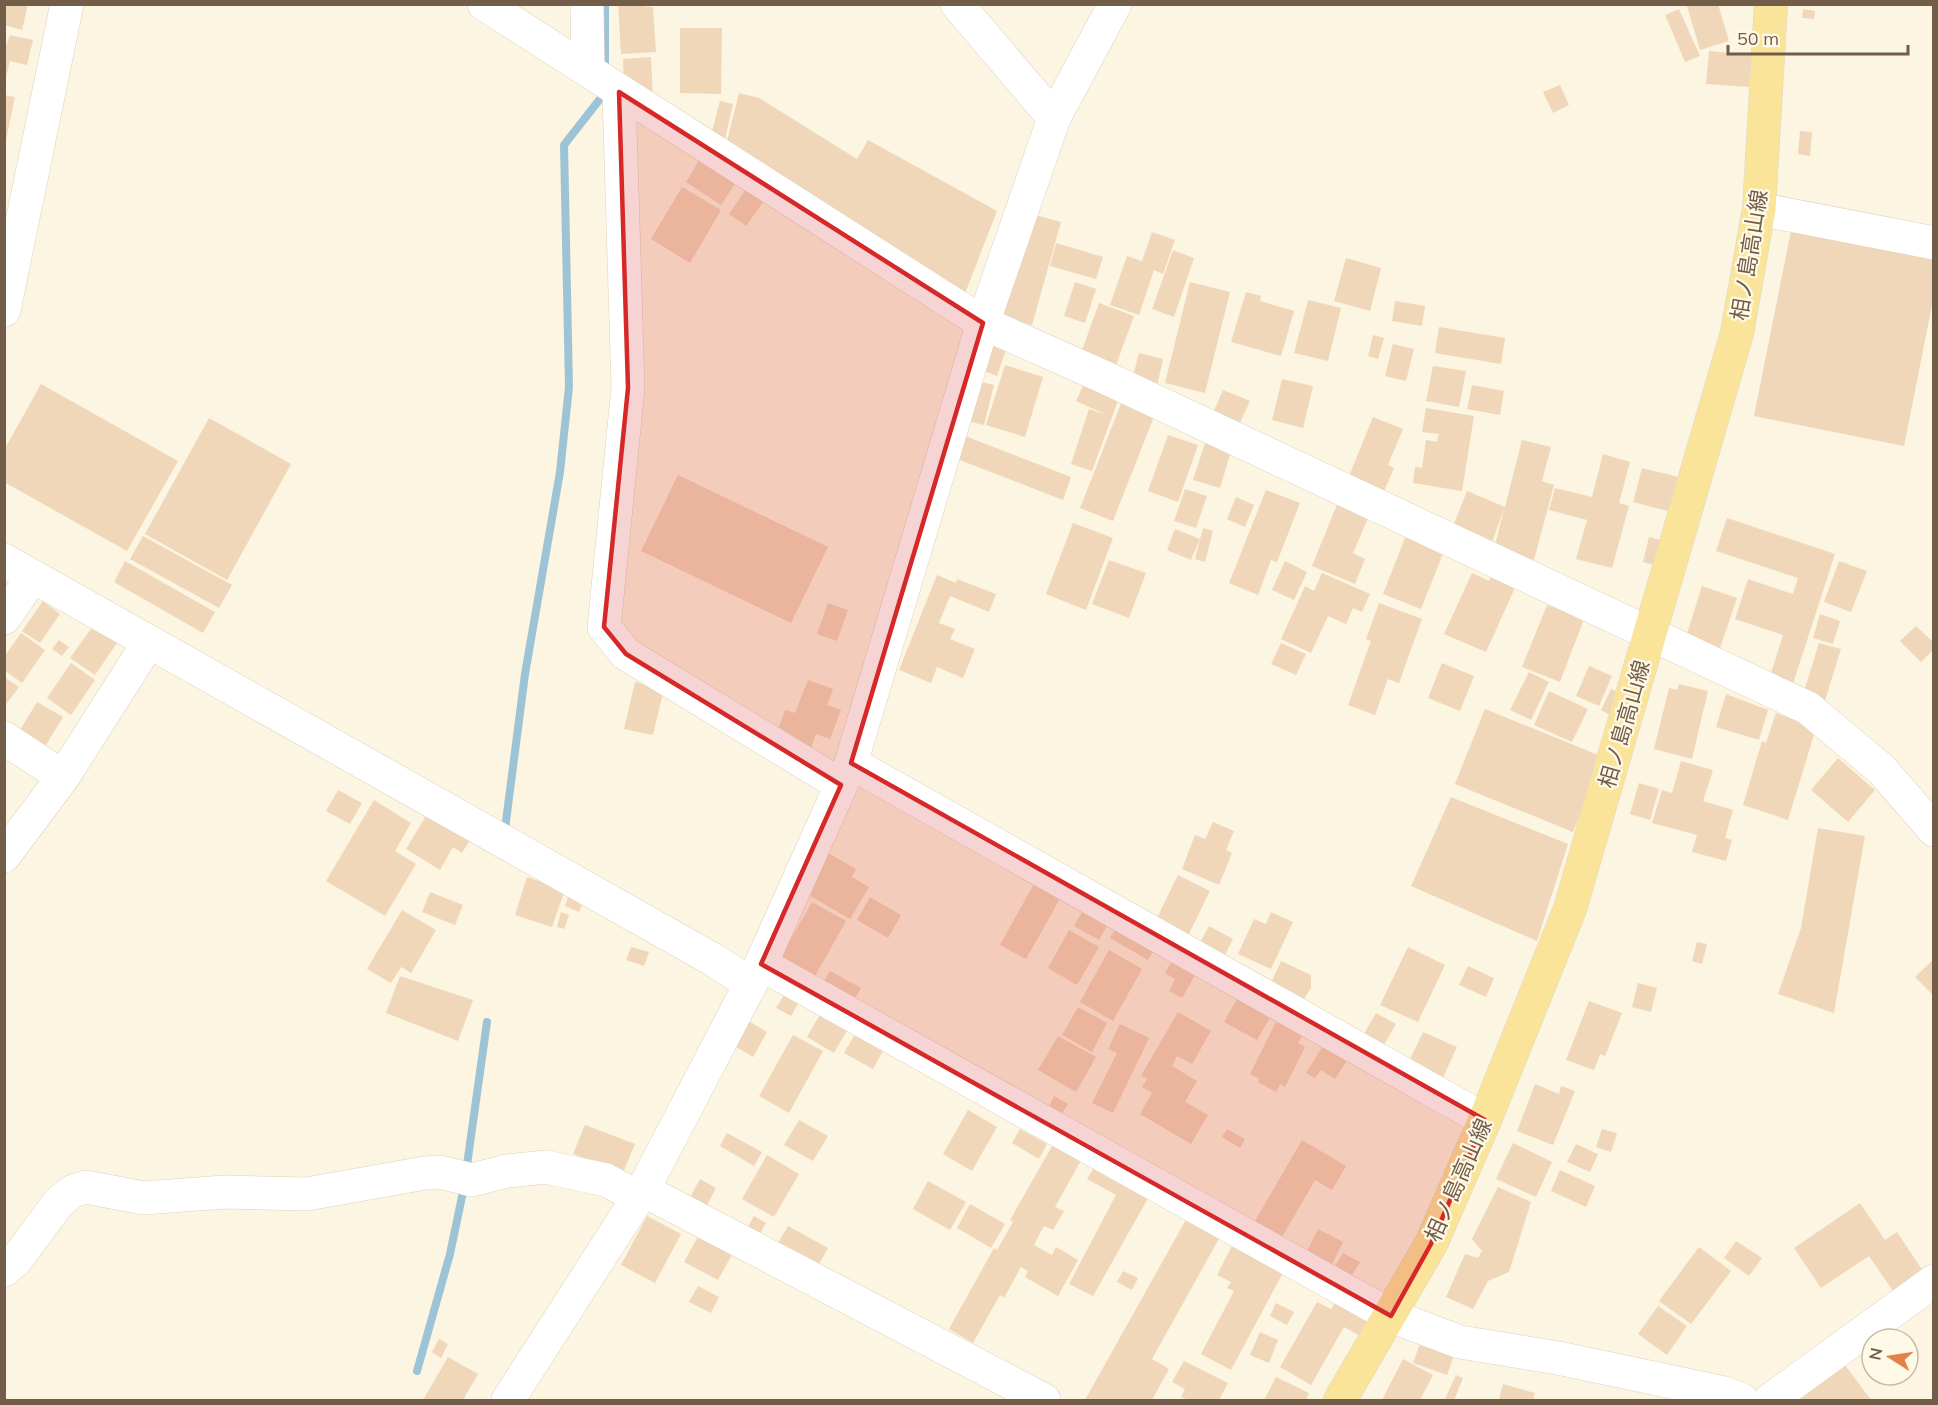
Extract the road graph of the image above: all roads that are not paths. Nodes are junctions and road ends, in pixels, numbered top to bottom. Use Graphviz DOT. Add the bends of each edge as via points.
graph roads {
  1 [pos="67,4"];
  2 [pos="484,4"];
  3 [pos="587,4"];
  4 [pos="957,4"];
  5 [pos="1115,4"];
  6 [pos="1771,4"];
  7 [pos="588,70"];
  8 [pos="620,92"];
  9 [pos="1054,118"];
  10 [pos="1759,209"];
  11 [pos="1934,243"];
  12 [pos="4,310"];
  13 [pos="983,323"];
  14 [pos="4,560"];
  15 [pos="33,576"];
  16 [pos="4,618"];
  17 [pos="1650,635"];
  18 [pos="149,642"];
  19 [pos="4,738"];
  20 [pos="846,774"];
  21 [pos="63,777"];
  22 [pos="1934,830"];
  23 [pos="4,856"];
  24 [pos="756,974"];
  25 [pos="1485,1120"];
  26 [pos="641,1194"];
  27 [pos="4,1270"];
  28 [pos="1934,1281"];
  29 [pos="1391,1316"];
  30 [pos="508,1401"];
  31 [pos="1044,1401"];
  32 [pos="1340,1401"];
  33 [pos="1742,1401"];
  34 [pos="1770,1401"];
  1 -- 12 [label="street"];
  2 -- 7 [label="street"];
  3 -- 7 [label="street"];
  4 -- 9 [label="street"];
  5 -- 9 [label="street"];
  6 -- 10 [label="main road, 相ノ島高山線"];
  7 -- 8 [label="street"];
  8 -- 13 [label="street"];
  8 -- 20 [label="street" via="628,388 604,627 626,654"];
  9 -- 13 [label="street"];
  10 -- 11 [label="street"];
  10 -- 17 [label="main road, 相ノ島高山線" via="1737,333"];
  13 -- 17 [label="street"];
  13 -- 20 [label="street"];
  14 -- 15 [label="street"];
  15 -- 16 [label="street"];
  15 -- 18 [label="street"];
  17 -- 22 [label="street" via="1808,708 1882,770"];
  17 -- 25 [label="main road, 相ノ島高山線" via="1570,909"];
  18 -- 21 [label="street"];
  18 -- 24 [label="street"];
  19 -- 21 [label="street"];
  20 -- 24 [label="street"];
  20 -- 25 [label="street"];
  21 -- 23 [label="street"];
  24 -- 26 [label="street"];
  24 -- 29 [label="street"];
  25 -- 29 [label="main road, 相ノ島高山線" via="1431,1244"];
  26 -- 27 [label="street" via="606,1180 546,1167 466,1178 425,1173 307,1194 225,1192 144,1198 86,1187 59,1202 16,1260"];
  26 -- 30 [label="street"];
  26 -- 31 [label="street"];
  28 -- 34 [label="street"];
  29 -- 32 [label="main road, 相ノ島高山線"];
  29 -- 33 [label="street" via="1460,1342 1558,1358 1724,1393"];
}
